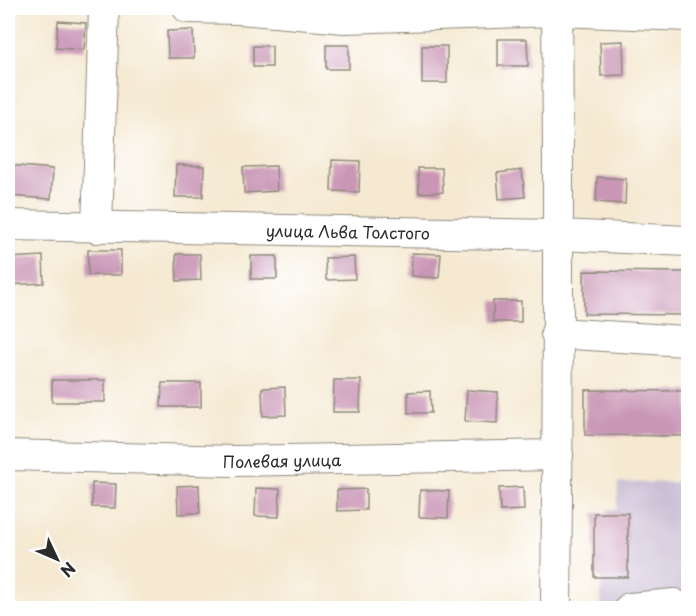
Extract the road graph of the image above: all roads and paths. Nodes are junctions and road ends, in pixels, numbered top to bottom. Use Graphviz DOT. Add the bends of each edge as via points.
graph roads {
  1 [pos="104,8"];
  2 [pos="188,8"];
  3 [pos="557,9"];
  4 [pos="688,16"];
  5 [pos="8,225"];
  6 [pos="97,228"];
  7 [pos="560,235"];
  8 [pos="688,241"];
  9 [pos="556,333"];
  10 [pos="685,341"];
  11 [pos="8,455"];
  12 [pos="558,455"];
  13 [pos="674,604"];
  14 [pos="556,609"];
  15 [pos="630,609"];
  1 -- 6 [label="street"];
  2 -- 3 [label="street" via="345,18"];
  3 -- 4 [label="street"];
  3 -- 7 [label="street"];
  5 -- 6 [label="street, улица Льва Толстого"];
  6 -- 7 [label="street, улица Льва Толстого"];
  7 -- 8 [label="street, улица Льва Толстого"];
  7 -- 9 [label="street"];
  9 -- 10 [label="street"];
  9 -- 12 [label="street"];
  11 -- 12 [label="street, Полевая улица" via="233,461"];
  12 -- 14 [label="street"];
  13 -- 15 [label="street"];
}
